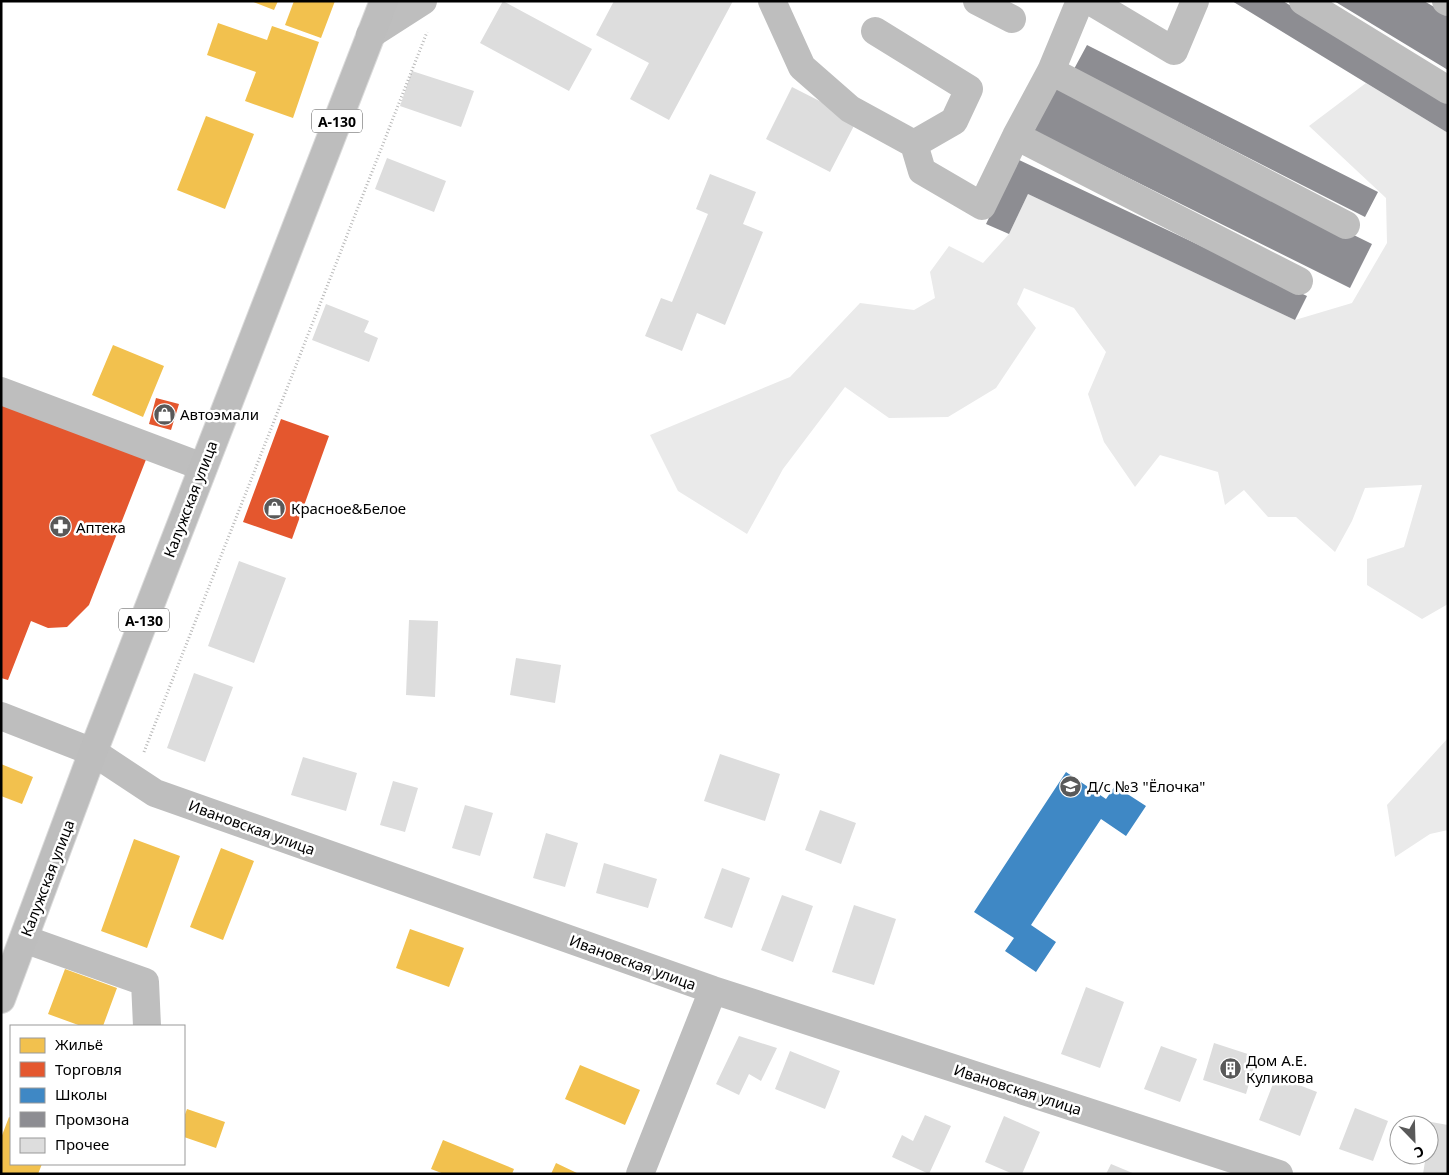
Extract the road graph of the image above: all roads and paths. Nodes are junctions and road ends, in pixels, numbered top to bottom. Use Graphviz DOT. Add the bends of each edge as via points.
graph roads {
  1 [pos="384,1"];
  2 [pos="423,1"];
  3 [pos="772,1"];
  4 [pos="977,1"];
  5 [pos="1080,1"];
  6 [pos="1090,1"];
  7 [pos="1195,1"];
  8 [pos="1304,1"];
  9 [pos="1012,19"];
  10 [pos="428,29"];
  11 [pos="875,31"];
  12 [pos="370,35"];
  13 [pos="1050,71"];
  14 [pos="1448,90"];
  15 [pos="1016,136"];
  16 [pos="914,144"];
  17 [pos="1346,225"];
  18 [pos="1299,281"];
  19 [pos="1,391"];
  20 [pos="203,466"];
  21 [pos="1,716"];
  22 [pos="93,752"];
  23 [pos="133,778"];
  24 [pos="24,939"];
  25 [pos="713,990"];
  26 [pos="1,999"];
  27 [pos="147,1025"];
  28 [pos="640,1174"];
  29 [pos="1279,1174"];
  1 -- 12 [label="main road, Калужская улица / А-130"];
  2 -- 12 [label="street"];
  3 -- 16 [label="street" via="802,67 850,109"];
  4 -- 9 [label="street"];
  5 -- 13 [label="street"];
  6 -- 7 [label="street" via="1174,51"];
  8 -- 14 [label="street"];
  10 -- 23 [label="path"];
  11 -- 16 [label="street" via="969,89 954,121"];
  12 -- 20 [label="main road, Калужская улица / А-130"];
  13 -- 15 [label="street"];
  13 -- 17 [label="street"];
  15 -- 16 [label="street" via="982,206 922,170"];
  15 -- 18 [label="street"];
  19 -- 20 [label="street"];
  20 -- 22 [label="main road, Калужская улица / А-130"];
  21 -- 22 [label="street, Ивановская улица"];
  22 -- 23 [label="street, Ивановская улица"];
  22 -- 24 [label="main road, Калужская улица / А-130"];
  23 -- 25 [label="street, Ивановская улица" via="155,792"];
  24 -- 26 [label="main road, Калужская улица / А-130"];
  24 -- 27 [label="street" via="145,982"];
  25 -- 28 [label="street"];
  25 -- 29 [label="street, Ивановская улица"];
}
